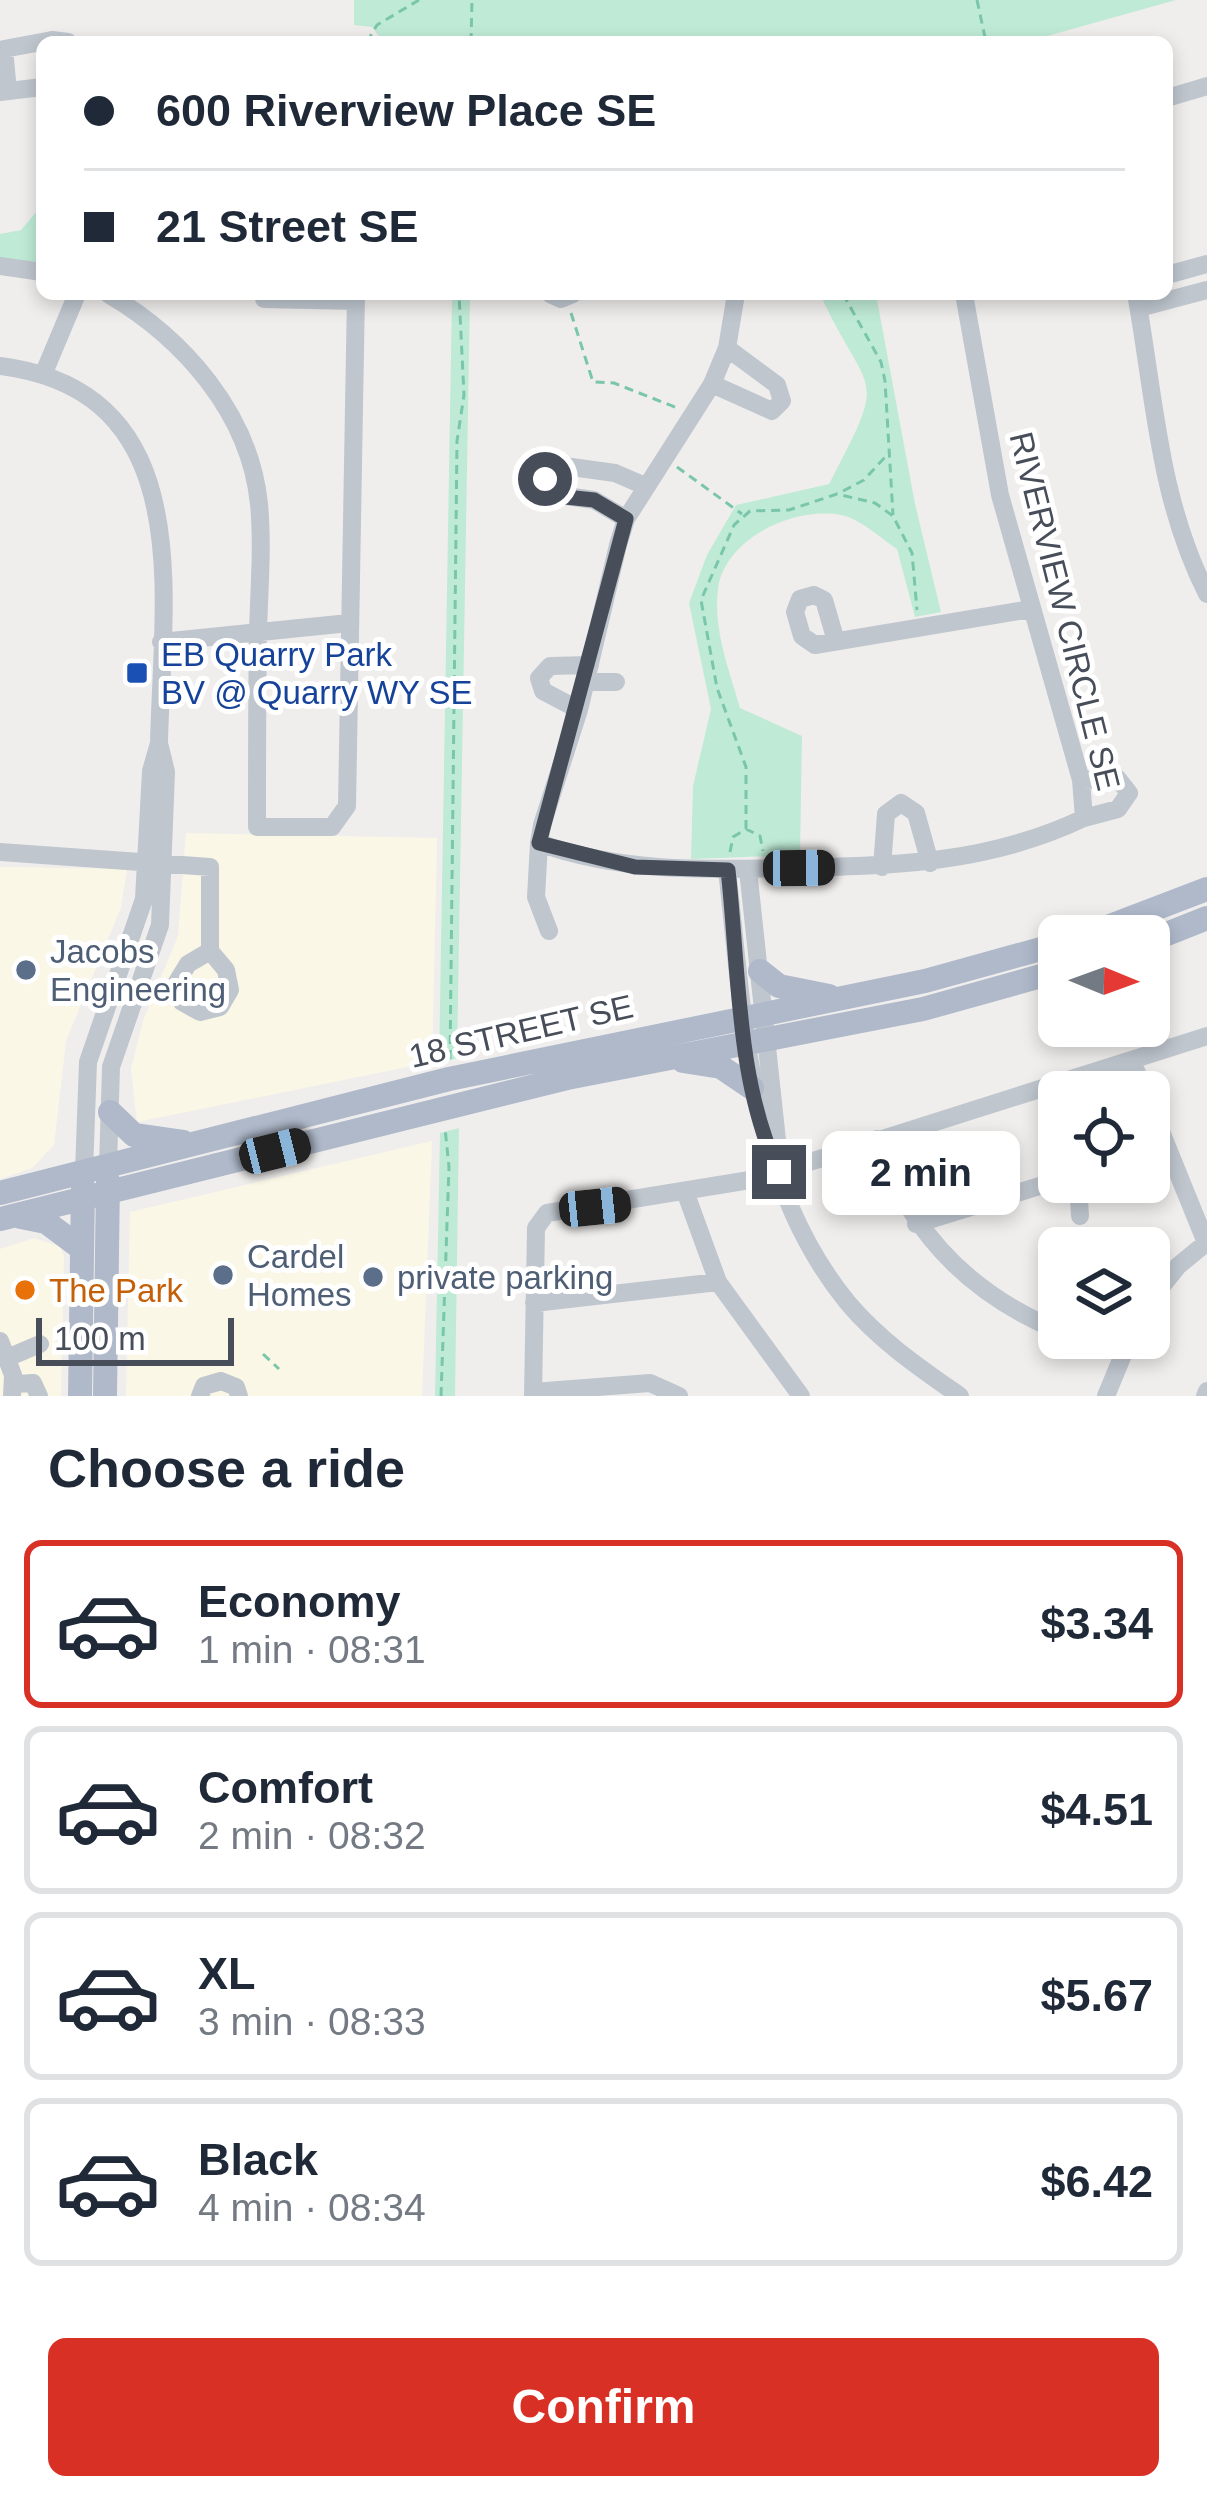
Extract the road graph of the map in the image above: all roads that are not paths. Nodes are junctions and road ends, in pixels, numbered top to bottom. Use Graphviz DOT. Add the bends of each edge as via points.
graph roads {
  1 [pos="36,46"];
  2 [pos="1207,86"];
  3 [pos="36,88"];
  4 [pos="4,92"];
  5 [pos="1173,96"];
  6 [pos="1207,264"];
  7 [pos="0,266"];
  8 [pos="36,271"];
  9 [pos="1173,273"];
  10 [pos="1207,290"];
  11 [pos="1173,295"];
  12 [pos="74,300"];
  13 [pos="117,300"];
  14 [pos="356,300"];
  15 [pos="735,300"];
  16 [pos="965,300"];
  17 [pos="1138,301"];
  18 [pos="727,348"];
  19 [pos="0,366"];
  20 [pos="43,375"];
  21 [pos="712,384"];
  22 [pos="645,486"];
  23 [pos="626,519"];
  24 [pos="1207,594"];
  25 [pos="1031,609"];
  26 [pos="349,623"];
  27 [pos="258,632"];
  28 [pos="836,641"];
  29 [pos="161,642"];
  30 [pos="588,673"];
  31 [pos="616,682"];
  32 [pos="579,710"];
  33 [pos="1081,780"];
  34 [pos="1084,818"];
  35 [pos="539,843"];
  36 [pos="0,852"];
  37 [pos="154,863"];
  38 [pos="930,863"];
  39 [pos="746,866"];
  40 [pos="883,866"];
  41 [pos="1207,889"];
  42 [pos="1139,915"];
  43 [pos="1207,918"];
  44 [pos="549,931"];
  45 [pos="1170,933"];
  46 [pos="1038,949"];
  47 [pos="210,950"];
  48 [pos="760,971"];
  49 [pos="1038,977"];
  50 [pos="849,998"];
  51 [pos="757,1028"];
  52 [pos="1207,1036"];
  53 [pos="662,1059"];
  54 [pos="1132,1061"];
  55 [pos="1101,1071"];
  56 [pos="1136,1071"];
  57 [pos="752,1088"];
  58 [pos="1038,1091"];
  59 [pos="110,1112"];
  60 [pos="877,1139"];
  61 [pos="204,1143"];
  62 [pos="1170,1154"];
  63 [pos="96,1169"];
  64 [pos="779,1172"];
  65 [pos="1038,1186"];
  66 [pos="686,1194"];
  67 [pos="95,1196"];
  68 [pos="1079,1203"];
  69 [pos="4,1209"];
  70 [pos="1080,1216"];
  71 [pos="916,1224"];
  72 [pos="1206,1244"];
  73 [pos="82,1249"];
  74 [pos="1170,1276"];
  75 [pos="718,1282"];
  76 [pos="535,1303"];
  77 [pos="1038,1321"];
  78 [pos="40,1344"];
  79 [pos="4,1349"];
  80 [pos="1121,1359"];
  81 [pos="14,1390"];
  82 [pos="626,1391"];
  83 [pos="533,1394"];
  84 [pos="39,1396"];
  85 [pos="80,1396"];
  86 [pos="105,1396"];
  87 [pos="200,1396"];
  88 [pos="239,1396"];
  89 [pos="679,1396"];
  90 [pos="802,1396"];
  91 [pos="960,1396"];
  92 [pos="1106,1396"];
  1 -- 4 [label="street" via="4,49"];
  2 -- 5 [label="street"];
  3 -- 4 [label="street"];
  6 -- 9 [label="street"];
  7 -- 8 [label="street"];
  10 -- 11 [label="street"];
  12 -- 20 [label="street"];
  13 -- 27 [label="street" via="172,339 229,413 259,499"];
  14 -- 26 [label="street"];
  15 -- 18 [label="street"];
  16 -- 25 [label="street, RIVERVIEW CIRCLE SE"];
  17 -- 24 [label="street" via="1162,474"];
  18 -- 21 [label="street"];
  18 -- 21 [label="street" via="777,385 782,401 762,410"];
  19 -- 20 [label="street"];
  20 -- 29 [label="street" via="110,417 154,485"];
  21 -- 22 [label="street"];
  22 -- 23 [label="street"];
  22 -- 23 [label="street" via="576,465 557,465 546,475 552,494 594,500"];
  23 -- 30 [label="street"];
  25 -- 28 [label="street"];
  25 -- 33 [label="street, RIVERVIEW CIRCLE SE"];
  26 -- 27 [label="street"];
  26 -- 27 [label="street" via="347,806 332,827 257,827"];
  27 -- 29 [label="street"];
  29 -- 37 [label="street" via="166,772"];
  30 -- 31 [label="street"];
  30 -- 32 [label="street"];
  30 -- 32 [label="street" via="550,666 539,678 543,691"];
  32 -- 35 [label="street"];
  33 -- 34 [label="street, RIVERVIEW CIRCLE SE"];
  33 -- 34 [label="street" via="1118,779 1129,793 1118,809"];
  34 -- 38 [label="street, RIVERVIEW CIRCLE SE" via="1028,841"];
  35 -- 39 [label="street, RIVERVIEW CIRCLE SE" via="635,867"];
  35 -- 44 [label="street" via="536,897"];
  36 -- 37 [label="street"];
  37 -- 47 [label="street" via="210,867"];
  37 -- 59 [label="street" via="160,925 111,1067"];
  37 -- 63 [label="street" via="88,1061"];
  38 -- 40 [label="street, RIVERVIEW CIRCLE SE"];
  38 -- 40 [label="street" via="916,813 902,803 886,814"];
  39 -- 40 [label="street, RIVERVIEW CIRCLE SE"];
  39 -- 48 [label="street"];
  39 -- 51 [label="street"];
  41 -- 42 [label="main road"];
  43 -- 45 [label="main road"];
  46 -- 50 [label="main road, 18 STREET SE"];
  48 -- 50 [label="main road" via="791,991"];
  48 -- 51 [label="street"];
  49 -- 51 [label="main road, 18 STREET SE" via="923,1009"];
  50 -- 51 [label="main road, 18 STREET SE"];
  51 -- 53 [label="main road, 18 STREET SE"];
  51 -- 57 [label="street"];
  51 -- 61 [label="main road, 18 STREET SE" via="449,1079"];
  51 -- 64 [label="street"];
  52 -- 54 [label="street"];
  53 -- 57 [label="main road" via="721,1067"];
  53 -- 67 [label="main road, 18 STREET SE"];
  54 -- 55 [label="street"];
  54 -- 56 [label="street"];
  57 -- 64 [label="street"];
  58 -- 60 [label="street"];
  59 -- 61 [label="main road" via="134,1136"];
  59 -- 63 [label="street"];
  60 -- 64 [label="street"];
  60 -- 71 [label="street"];
  61 -- 63 [label="main road, 18 STREET SE"];
  62 -- 72 [label="street"];
  63 -- 67 [label="main road"];
  63 -- 69 [label="main road, 18 STREET SE"];
  64 -- 66 [label="street"];
  64 -- 91 [label="street" via="806,1237 848,1303 898,1353"];
  65 -- 71 [label="street"];
  66 -- 75 [label="street"];
  66 -- 76 [label="street" via="541,1217"];
  67 -- 69 [label="main road, 18 STREET SE"];
  67 -- 73 [label="main road"];
  67 -- 86 [label="main road"];
  68 -- 70 [label="street"];
  69 -- 73 [label="main road" via="46,1222"];
  71 -- 77 [label="street" via="968,1279"];
  72 -- 74 [label="street"];
  73 -- 85 [label="main road"];
  75 -- 76 [label="street"];
  75 -- 90 [label="street"];
  76 -- 83 [label="street"];
  78 -- 79 [label="street"];
  79 -- 81 [label="street"];
  80 -- 92 [label="street"];
  81 -- 84 [label="street" via="33,1383"];
  82 -- 83 [label="street"];
  82 -- 89 [label="street" via="661,1384"];
  87 -- 88 [label="street" via="221,1381"];
}
